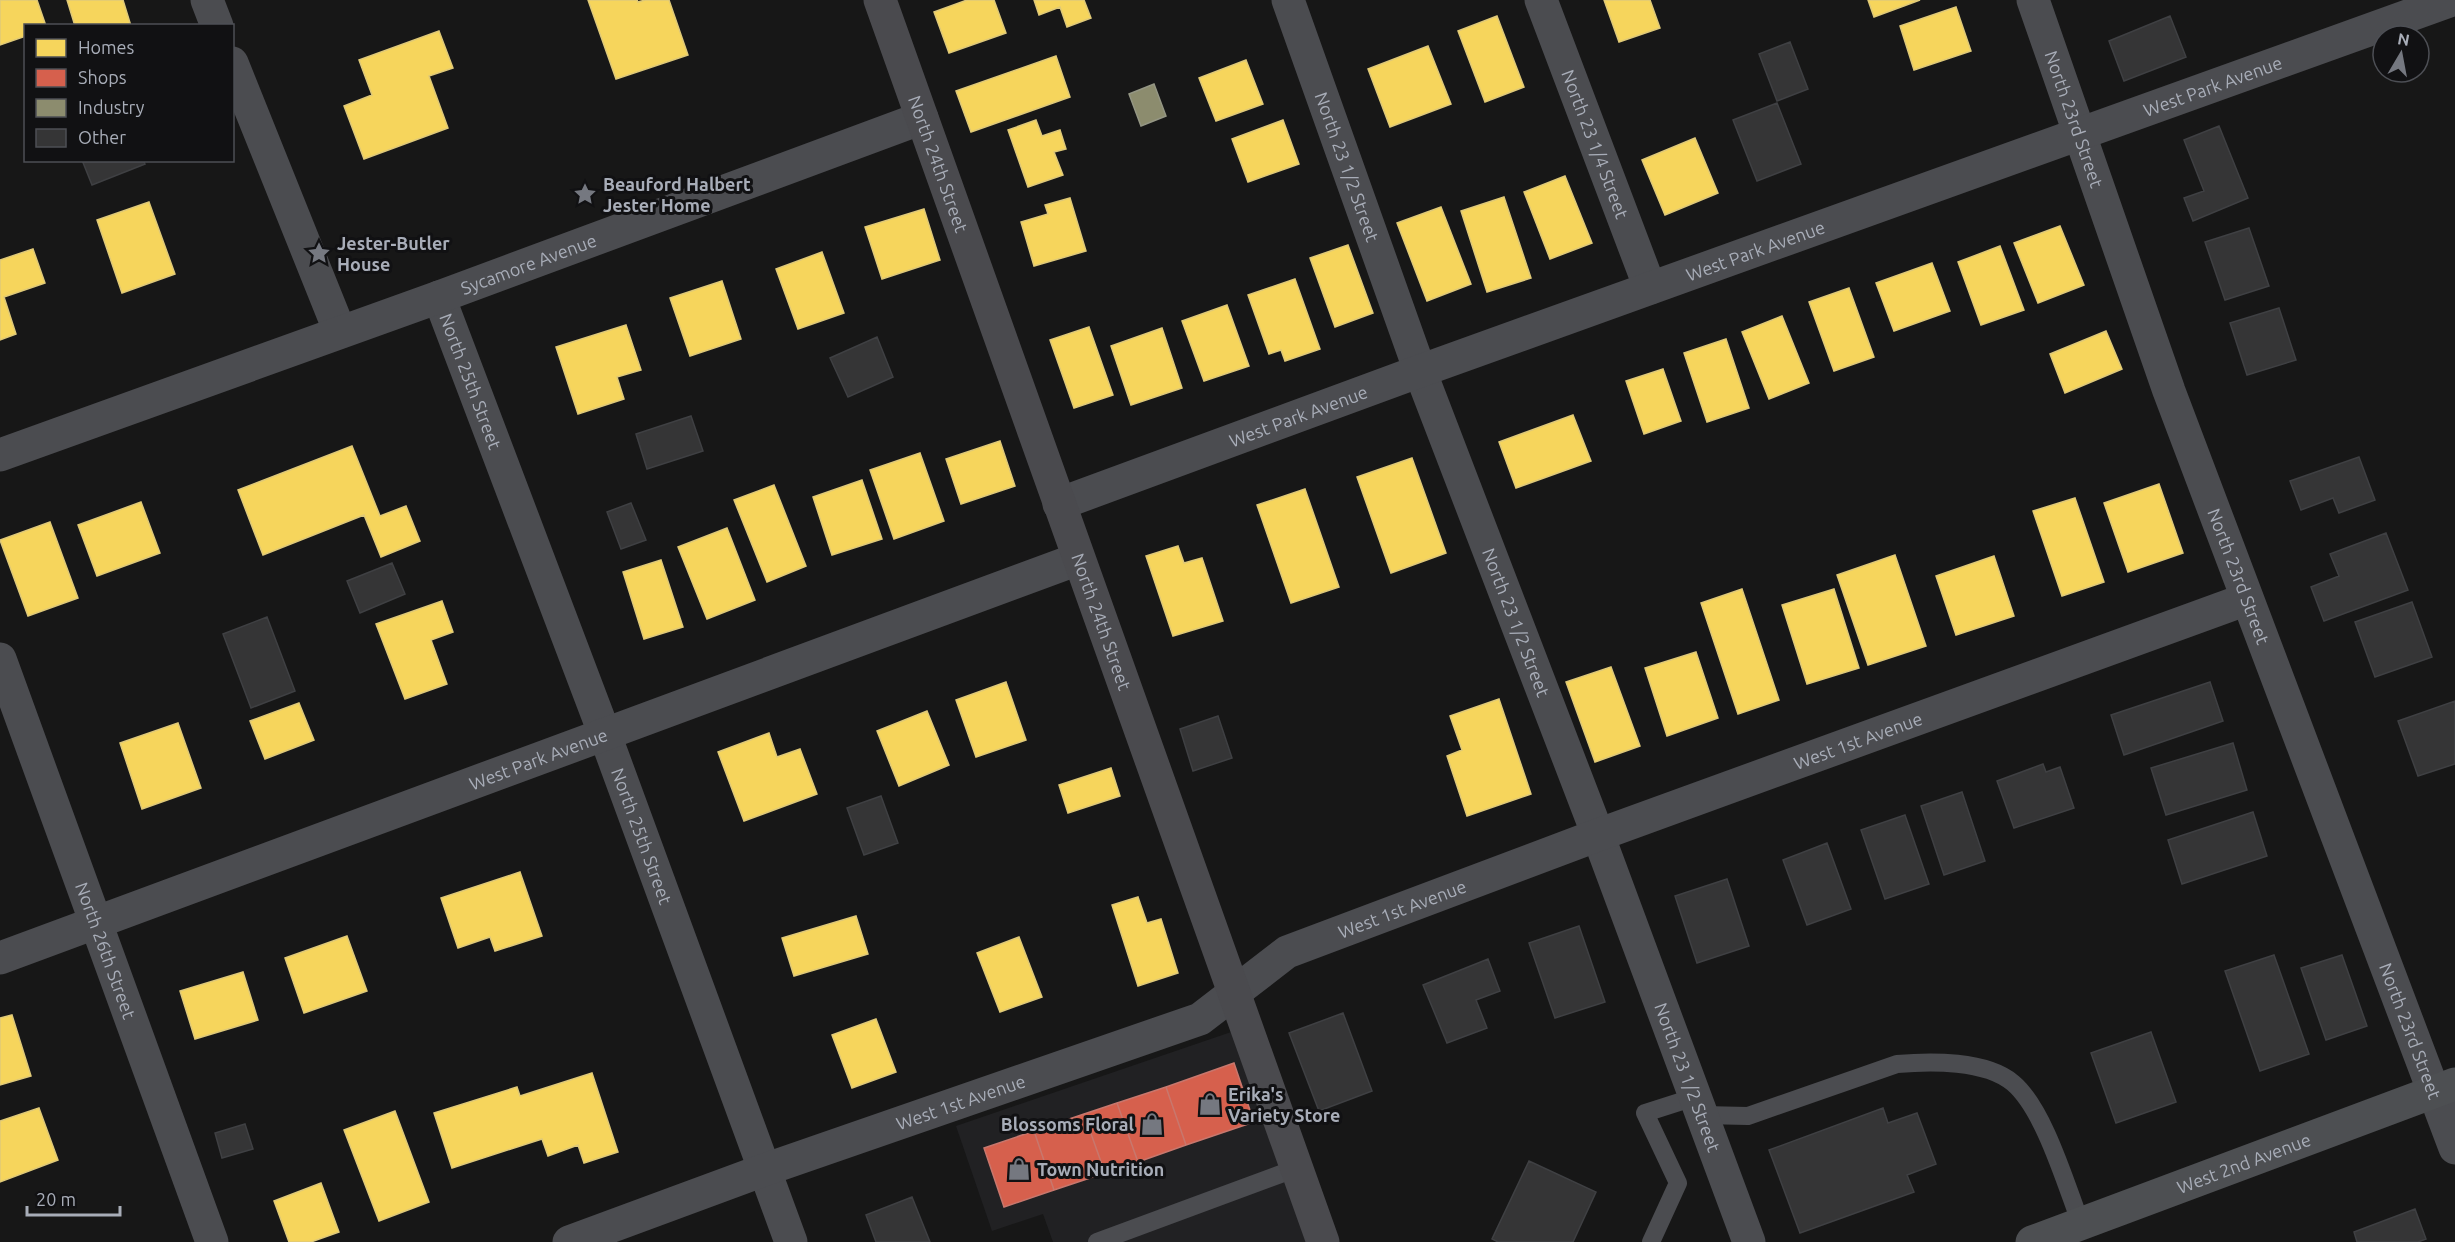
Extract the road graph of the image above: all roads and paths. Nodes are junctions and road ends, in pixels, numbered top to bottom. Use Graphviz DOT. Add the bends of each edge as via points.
graph roads {
  1 [pos="207,0"];
  2 [pos="880,0"];
  3 [pos="1288,0"];
  4 [pos="1541,0"];
  5 [pos="2033,0"];
  6 [pos="2452,0"];
  7 [pos="217,24"];
  8 [pos="234,68"];
  9 [pos="921,118"];
  10 [pos="2079,133"];
  11 [pos="1650,288"];
  12 [pos="439,297"];
  13 [pos="340,332"];
  14 [pos="1420,371"];
  15 [pos="0,455"];
  16 [pos="1059,504"];
  17 [pos="1078,559"];
  18 [pos="2247,599"];
  19 [pos="0,659"];
  20 [pos="604,735"];
  21 [pos="1598,835"];
  22 [pos="96,923"];
  23 [pos="0,958"];
  24 [pos="1234,994"];
  25 [pos="2444,1088"];
  26 [pos="1699,1106"];
  27 [pos="2455,1148"];
  28 [pos="1297,1168"];
  29 [pos="764,1170"];
  30 [pos="2080,1224"];
  31 [pos="212,1242"];
  32 [pos="569,1242"];
  33 [pos="791,1242"];
  34 [pos="1097,1242"];
  35 [pos="1323,1242"];
  36 [pos="1651,1242"];
  37 [pos="1749,1242"];
  38 [pos="2032,1242"];
  1 -- 7 [label="street"];
  2 -- 9 [label="street, North 24th Street"];
  3 -- 14 [label="street, North 23 1/2 Street"];
  4 -- 11 [label="street, North 23 1/4 Street"];
  5 -- 10 [label="street, North 23rd Street"];
  6 -- 10 [label="street, West Park Avenue"];
  8 -- 13 [label="street"];
  9 -- 12 [label="street, Sycamore Avenue"];
  9 -- 16 [label="street, North 24th Street"];
  10 -- 11 [label="street, West Park Avenue"];
  10 -- 18 [label="street, North 23rd Street"];
  11 -- 14 [label="street, West Park Avenue"];
  12 -- 13 [label="street, Sycamore Avenue"];
  12 -- 20 [label="street, North 25th Street"];
  13 -- 15 [label="street, Sycamore Avenue"];
  14 -- 16 [label="street, West Park Avenue"];
  14 -- 21 [label="street, North 23 1/2 Street"];
  16 -- 17 [label="street, North 24th Street"];
  17 -- 20 [label="street, West Park Avenue"];
  17 -- 24 [label="street, North 24th Street"];
  18 -- 21 [label="street, West 1st Avenue"];
  18 -- 25 [label="street, North 23rd Street"];
  19 -- 22 [label="street, North 26th Street"];
  20 -- 22 [label="street, West Park Avenue"];
  20 -- 29 [label="street, North 25th Street"];
  21 -- 24 [label="street, West 1st Avenue" via="1287,952"];
  21 -- 26 [label="street, North 23 1/2 Street"];
  22 -- 23 [label="street, West Park Avenue"];
  22 -- 31 [label="street, North 26th Street"];
  24 -- 28 [label="street, North 24th Street"];
  24 -- 29 [label="street, West 1st Avenue" via="1200,1019"];
  25 -- 27 [label="street, North 23rd Street"];
  25 -- 30 [label="main road, West 2nd Avenue"];
  26 -- 30 [label="lane" via="1748,1116 1897,1064 1965,1064 1986,1070 2013,1082 2033,1106"];
  26 -- 36 [label="lane" via="1645,1113 1678,1183"];
  26 -- 37 [label="street, North 23 1/2 Street"];
  28 -- 34 [label="lane"];
  28 -- 35 [label="street, North 24th Street"];
  29 -- 32 [label="street, West 1st Avenue"];
  29 -- 33 [label="street, North 25th Street"];
  30 -- 38 [label="main road, West 2nd Avenue"];
}
